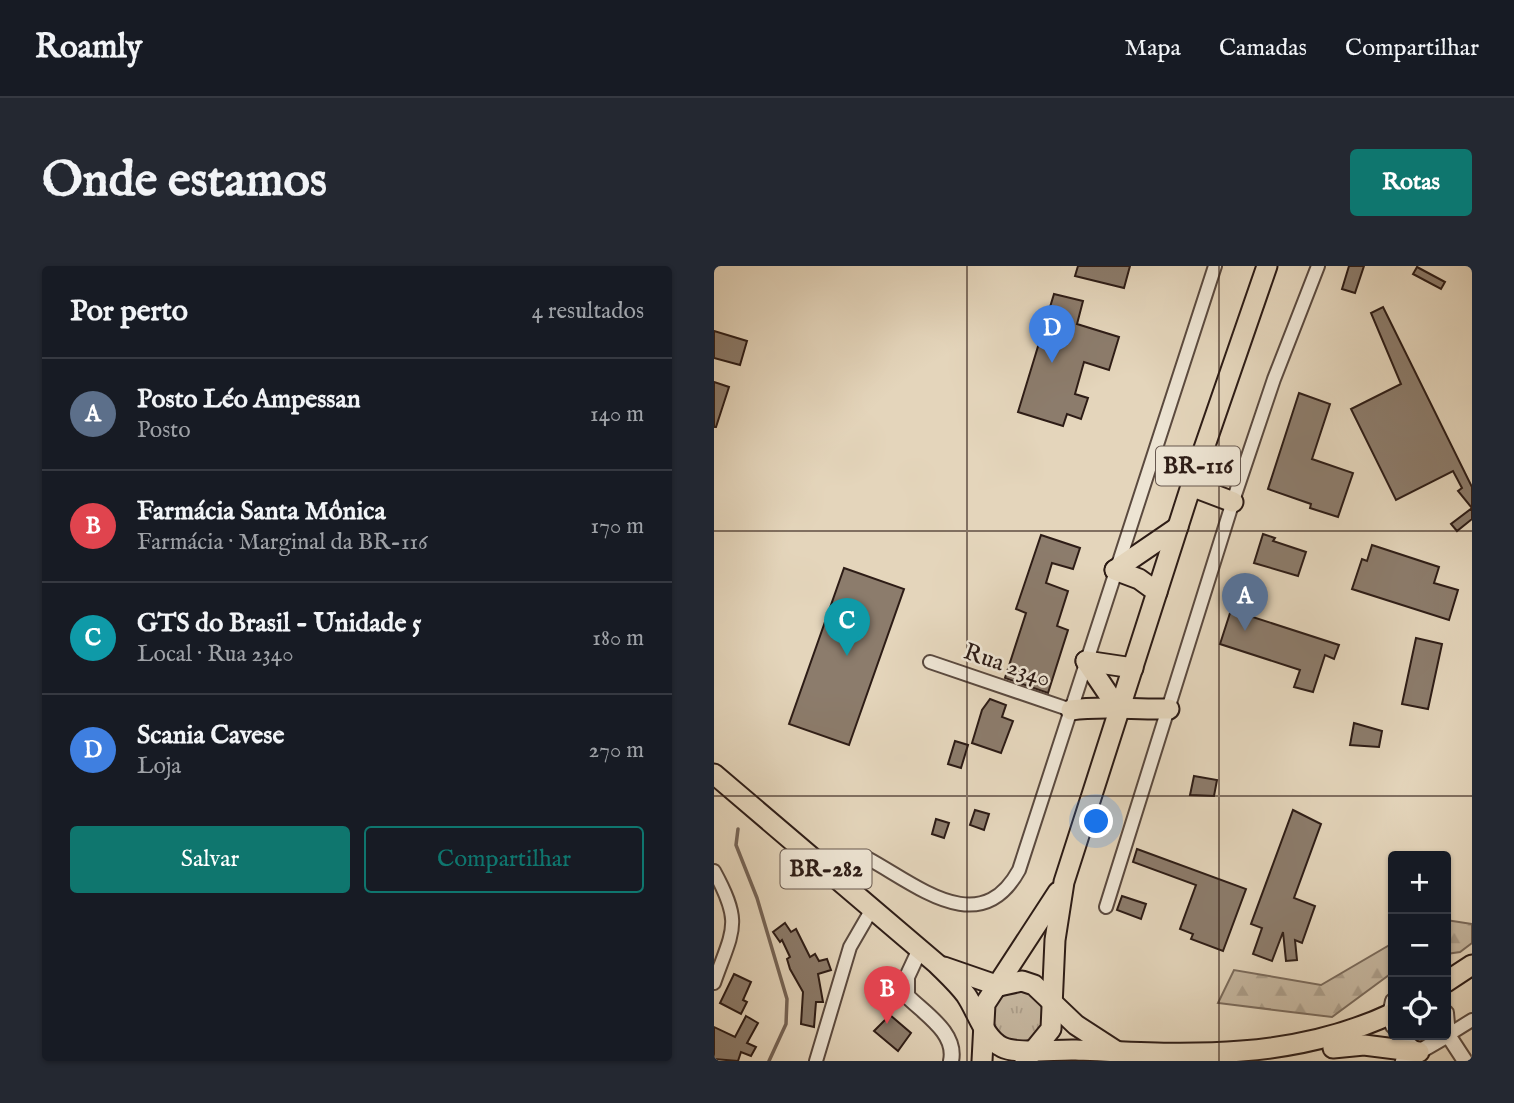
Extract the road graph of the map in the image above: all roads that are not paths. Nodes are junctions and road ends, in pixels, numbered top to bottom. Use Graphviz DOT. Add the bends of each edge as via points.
graph roads {
  1 [pos="1215,266"];
  2 [pos="1267,266"];
  3 [pos="1318,266"];
  4 [pos="1191,486"];
  5 [pos="1233,502"];
  6 [pos="1178,527"];
  7 [pos="1115,569"];
  8 [pos="1157,592"];
  9 [pos="1086,661"];
  10 [pos="930,662"];
  11 [pos="1133,668"];
  12 [pos="1169,709"];
  13 [pos="1071,710"];
  14 [pos="1119,710"];
  15 [pos="714,774"];
  16 [pos="867,858"];
  17 [pos="714,871"];
  18 [pos="1064,882"];
  19 [pos="1106,907"];
  20 [pos="872,909"];
  21 [pos="920,949"];
  22 [pos="937,964"];
  23 [pos="714,983"];
  24 [pos="999,986"];
  25 [pos="1051,1002"];
  26 [pos="1388,1016"];
  27 [pos="1472,1020"];
  28 [pos="984,1026"];
  29 [pos="1451,1033"];
  30 [pos="1401,1040"];
  31 [pos="1440,1040"];
  32 [pos="1451,1040"];
  33 [pos="1279,1052"];
  34 [pos="1119,1054"];
  35 [pos="1028,1055"];
  36 [pos="1411,1057"];
  37 [pos="817,1061"];
  38 [pos="951,1061"];
  39 [pos="982,1061"];
  40 [pos="1465,1061"];
  1 -- 7 [label="street"];
  2 -- 4 [label="highway, BR-116"];
  3 -- 5 [label="street"];
  4 -- 5 [label="highway"];
  4 -- 6 [label="highway, BR-116"];
  5 -- 12 [label="street"];
  6 -- 7 [label="highway"];
  6 -- 8 [label="highway, BR-116"];
  7 -- 8 [label="highway"];
  7 -- 9 [label="street"];
  8 -- 11 [label="highway, BR-116"];
  9 -- 11 [label="highway"];
  9 -- 13 [label="street"];
  9 -- 14 [label="highway"];
  10 -- 13 [label="street, Rua 2340"];
  11 -- 14 [label="highway, BR-116"];
  12 -- 14 [label="highway"];
  12 -- 19 [label="street"];
  13 -- 14 [label="highway"];
  13 -- 16 [label="street" via="1019,870 1000,897 969,906 949,902"];
  14 -- 18 [label="highway, BR-116"];
  15 -- 20 [label="highway, BR-282"];
  17 -- 23 [label="street" via="733,914 732,932"];
  18 -- 24 [label="highway, BR-116"];
  18 -- 25 [label="highway, BR-116"];
  20 -- 21 [label="highway, BR-282"];
  20 -- 37 [label="street" via="850,947"];
  21 -- 22 [label="highway, BR-282"];
  21 -- 38 [label="street" via="907,977 907,996 947,1035"];
  22 -- 24 [label="highway, BR-282"];
  22 -- 28 [label="highway, BR-282" via="964,993"];
  24 -- 25 [label="highway, BR-282" via="1022,981 1034,985"];
  24 -- 28 [label="highway, BR-116" via="985,1004"];
  25 -- 34 [label="highway, BR-282"];
  25 -- 35 [label="highway, BR-116" via="1051,1029"];
  26 -- 33 [label="highway, BR-282" via="1351,1034"];
  27 -- 29 [label="street"];
  28 -- 35 [label="highway, BR-282" via="1003,1048"];
  28 -- 39 [label="highway, BR-116"];
  30 -- 36 [label="street"];
  31 -- 36 [label="street"];
  32 -- 40 [label="street"];
  33 -- 34 [label="highway, BR-282" via="1205,1058"];
  33 -- 36 [label="highway" via="1364,1045"];
  34 -- 35 [label="highway, BR-282"];
}
